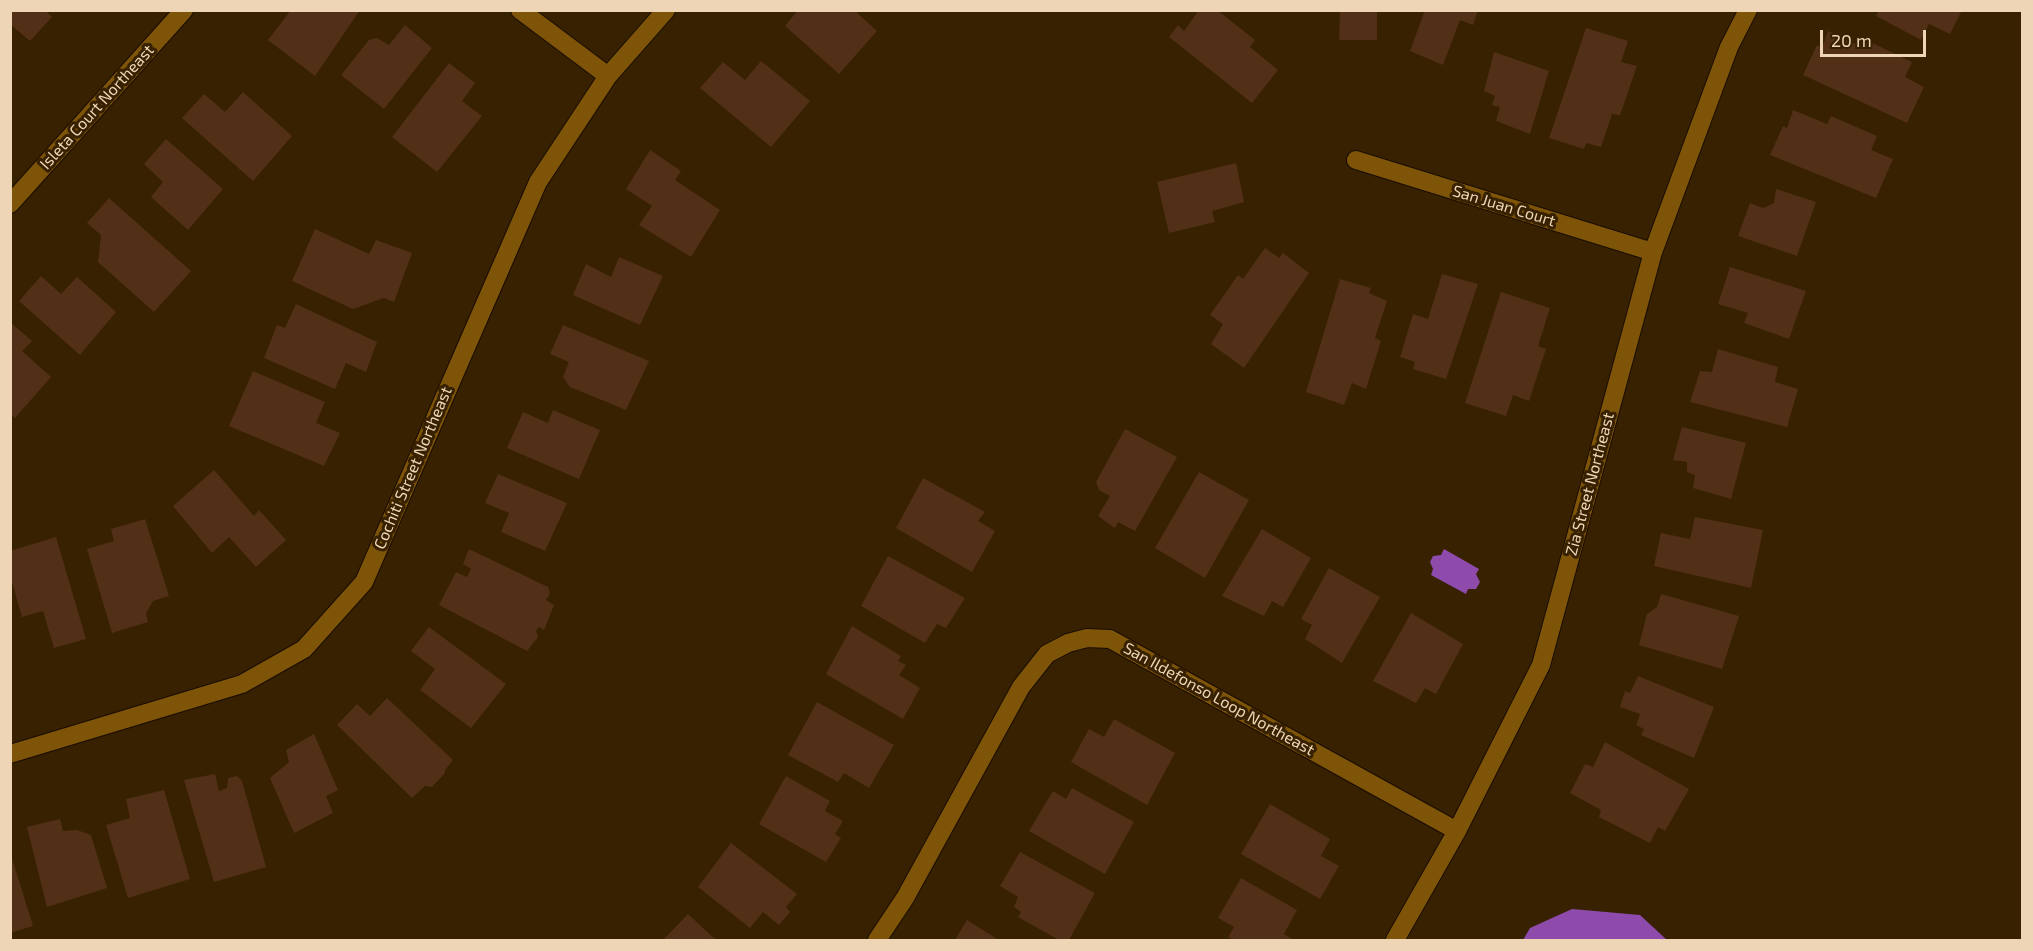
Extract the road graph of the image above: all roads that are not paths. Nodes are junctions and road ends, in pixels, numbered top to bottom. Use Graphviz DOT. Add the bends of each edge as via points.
graph roads {
  1 [pos="184,10"];
  2 [pos="520,10"];
  3 [pos="666,10"];
  4 [pos="1748,10"];
  5 [pos="608,76"];
  6 [pos="1356,160"];
  7 [pos="10,204"];
  8 [pos="1653,252"];
  9 [pos="10,754"];
  10 [pos="1457,831"];
  11 [pos="877,940"];
  12 [pos="1395,940"];
  1 -- 7 [label="street, Isleta Court Northeast"];
  2 -- 5 [label="street"];
  3 -- 5 [label="street, Cochiti Street Northeast"];
  4 -- 8 [label="street, Zia Street Northeast" via="1728,47"];
  5 -- 9 [label="street, Cochiti Street Northeast" via="538,182 369,571 357,590 304,650 242,684"];
  6 -- 8 [label="street, San Juan Court"];
  8 -- 10 [label="street, Zia Street Northeast" via="1542,665"];
  10 -- 11 [label="street, San Ildefonso Loop Northeast" via="1110,639 1087,638 1047,654 1021,687 905,898"];
  10 -- 12 [label="street, Zia Street Northeast"];
}
